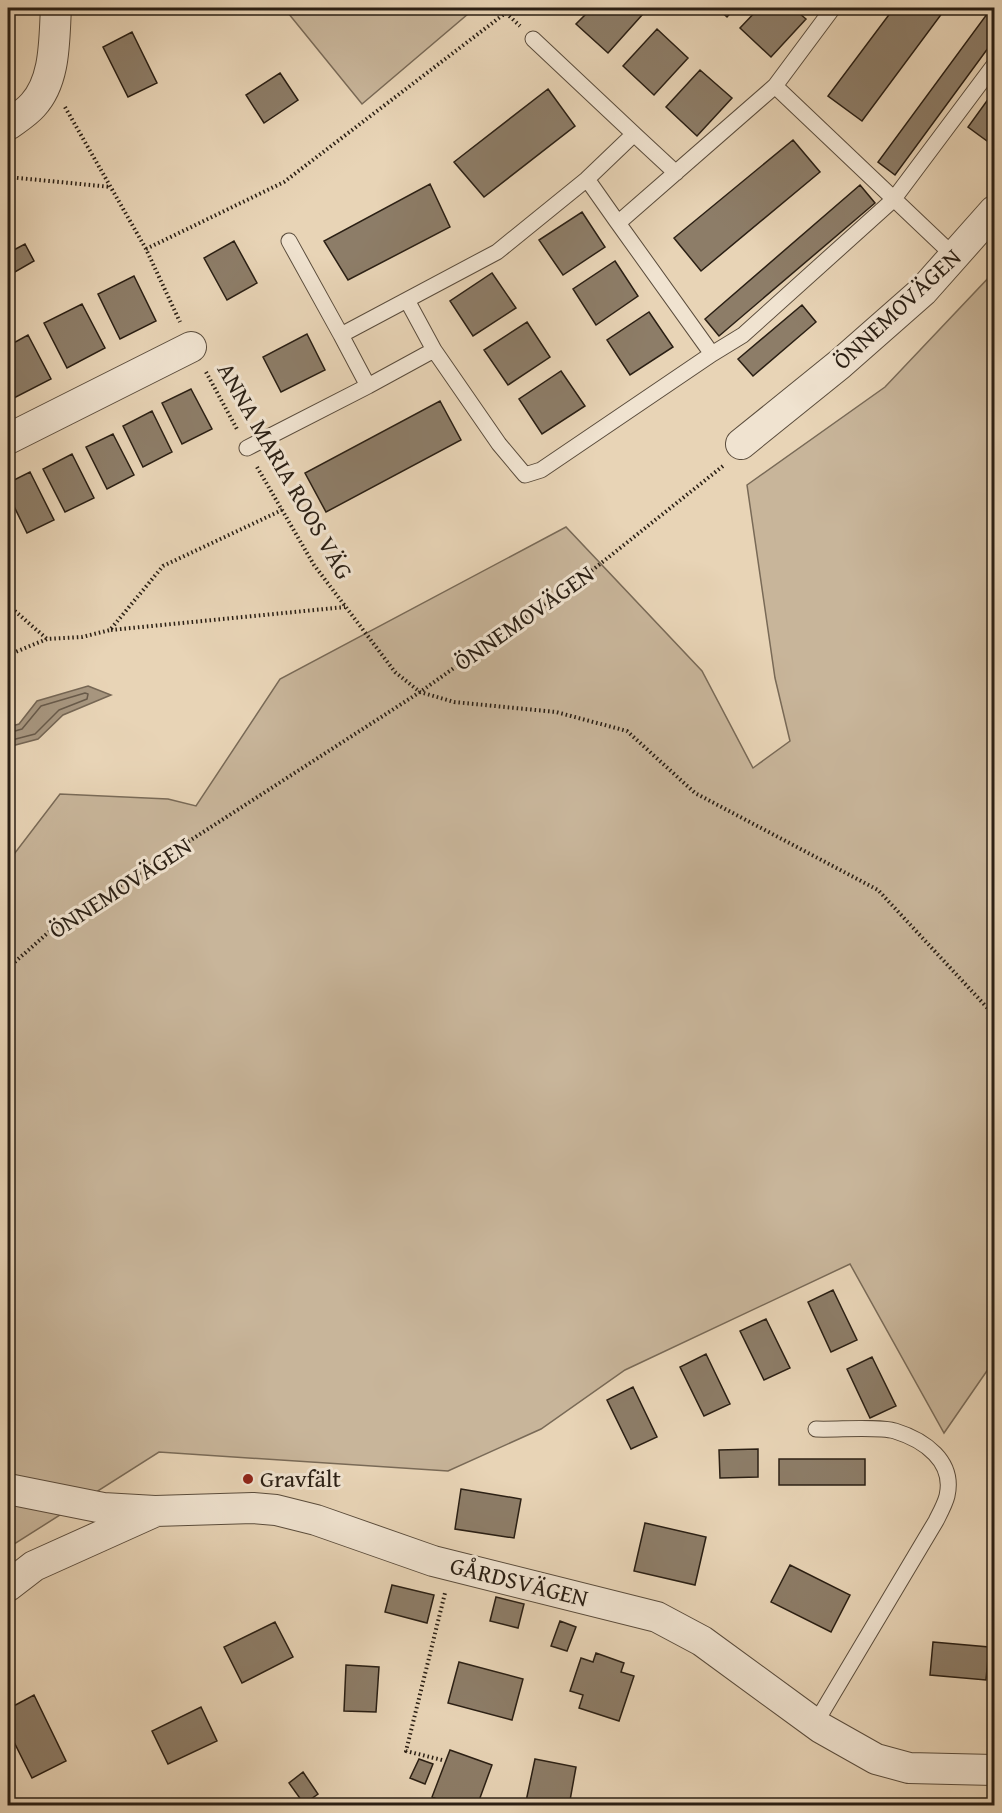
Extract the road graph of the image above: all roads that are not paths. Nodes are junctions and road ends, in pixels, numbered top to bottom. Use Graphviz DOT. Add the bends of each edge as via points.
graph roads {
  1 [pos="56,8"];
  2 [pos="832,8"];
  3 [pos="533,39"];
  4 [pos="994,65"];
  5 [pos="775,86"];
  6 [pos="8,125"];
  7 [pos="634,134"];
  8 [pos="676,173"];
  9 [pos="587,179"];
  10 [pos="893,200"];
  11 [pos="994,211"];
  12 [pos="618,223"];
  13 [pos="289,241"];
  14 [pos="955,257"];
  15 [pos="408,302"];
  16 [pos="341,335"];
  17 [pos="191,347"];
  18 [pos="434,350"];
  19 [pos="712,354"];
  20 [pos="368,386"];
  21 [pos="8,439"];
  22 [pos="741,444"];
  23 [pos="247,448"];
  24 [pos="816,1430"];
  25 [pos="8,1490"];
  26 [pos="154,1511"];
  27 [pos="8,1586"];
  28 [pos="815,1724"];
  29 [pos="994,1770"];
  1 -- 6 [label="street" via="52,61 44,90 33,106"];
  2 -- 5 [label="lane"];
  3 -- 7 [label="lane"];
  4 -- 10 [label="lane"];
  5 -- 8 [label="lane"];
  5 -- 10 [label="lane"];
  7 -- 8 [label="lane"];
  7 -- 9 [label="lane"];
  8 -- 12 [label="lane"];
  9 -- 12 [label="lane"];
  9 -- 15 [label="lane" via="497,252"];
  10 -- 14 [label="lane"];
  10 -- 19 [label="lane" via="743,335"];
  11 -- 14 [label="street, ÖNNEMOVÄGEN"];
  12 -- 19 [label="lane"];
  13 -- 16 [label="lane"];
  14 -- 22 [label="street, ÖNNEMOVÄGEN" via="923,291 840,364"];
  15 -- 16 [label="lane"];
  15 -- 18 [label="lane"];
  16 -- 20 [label="lane"];
  17 -- 21 [label="street"];
  18 -- 19 [label="lane" via="525,475 541,470"];
  18 -- 20 [label="lane"];
  20 -- 23 [label="lane"];
  24 -- 28 [label="lane" via="893,1430 931,1448 945,1464 948,1478 947,1496 936,1521"];
  25 -- 26 [label="street, GÅRDSVÄGEN" via="103,1508"];
  26 -- 27 [label="street" via="34,1566"];
  26 -- 28 [label="street, GÅRDSVÄGEN" via="276,1509 451,1566 657,1617 702,1641"];
  28 -- 29 [label="street, GÅRDSVÄGEN" via="876,1759 909,1768"];
}
